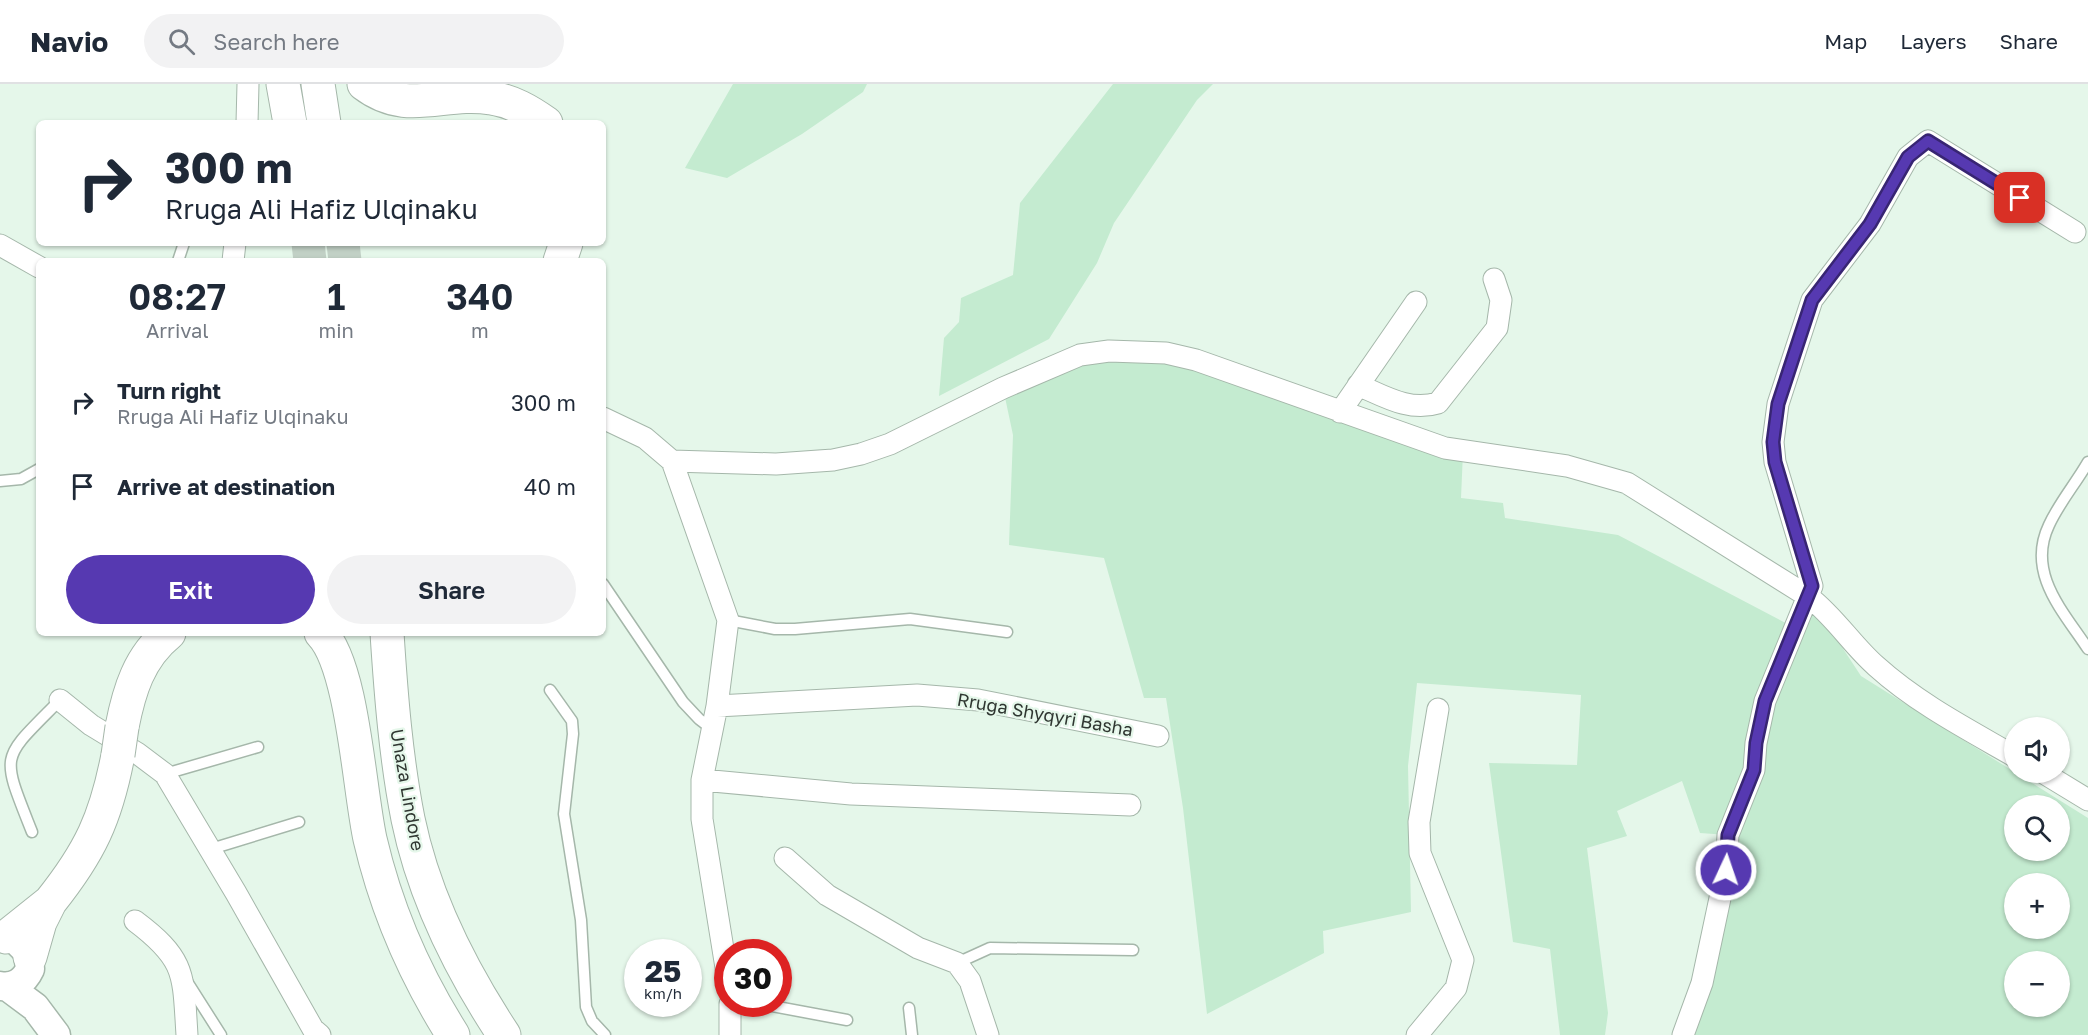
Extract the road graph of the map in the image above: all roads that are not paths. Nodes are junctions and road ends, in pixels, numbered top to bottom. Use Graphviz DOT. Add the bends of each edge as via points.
graph roads {
  1 [pos="248,84"];
  2 [pos="282,84"];
  3 [pos="318,84"];
  4 [pos="364,84"];
  5 [pos="421,103"];
  6 [pos="247,120"];
  7 [pos="282,120"];
  8 [pos="289,120"];
  9 [pos="324,120"];
  10 [pos="395,120"];
  11 [pos="542,120"];
  12 [pos="2075,232"];
  13 [pos="0,245"];
  14 [pos="36,265"];
  15 [pos="1494,279"];
  16 [pos="1416,302"];
  17 [pos="1358,385"];
  18 [pos="1340,412"];
  19 [pos="606,419"];
  20 [pos="672,461"];
  21 [pos="2088,462"];
  22 [pos="36,471"];
  23 [pos="0,481"];
  24 [pos="606,588"];
  25 [pos="1809,597"];
  26 [pos="728,620"];
  27 [pos="1007,632"];
  28 [pos="167,636"];
  29 [pos="323,636"];
  30 [pos="350,636"];
  31 [pos="387,636"];
  32 [pos="2088,649"];
  33 [pos="550,690"];
  34 [pos="60,700"];
  35 [pos="717,706"];
  36 [pos="1438,709"];
  37 [pos="712,729"];
  38 [pos="1158,736"];
  39 [pos="258,747"];
  40 [pos="2004,750"];
  41 [pos="165,774"];
  42 [pos="702,780"];
  43 [pos="2060,783"];
  44 [pos="2088,800"];
  45 [pos="1130,805"];
  46 [pos="299,822"];
  47 [pos="32,832"];
  48 [pos="211,849"];
  49 [pos="785,858"];
  50 [pos="135,921"];
  51 [pos="721,939"];
  52 [pos="1133,950"];
  53 [pos="12,963"];
  54 [pos="957,963"];
  55 [pos="183,975"];
  56 [pos="909,1008"];
  57 [pos="792,1010"];
  58 [pos="730,1017"];
  59 [pos="847,1020"];
  60 [pos="56,1035"];
  61 [pos="187,1035"];
  62 [pos="221,1035"];
  63 [pos="320,1035"];
  64 [pos="453,1035"];
  65 [pos="461,1035"];
  66 [pos="504,1035"];
  67 [pos="605,1035"];
  68 [pos="730,1035"];
  69 [pos="912,1035"];
  70 [pos="988,1035"];
  71 [pos="1418,1035"];
  72 [pos="1683,1035"];
  1 -- 6 [label="street"];
  2 -- 7 [label="highway"];
  2 -- 8 [label="highway"];
  3 -- 9 [label="highway"];
  4 -- 5 [label="highway" via="389,98"];
  5 -- 10 [label="highway"];
  5 -- 11 [label="highway" via="490,97"];
  12 -- 25 [label="street" via="1928,141 1908,157 1870,224 1812,300 1778,404 1773,442 1775,462 1811,576"];
  13 -- 14 [label="street"];
  15 -- 17 [label="street" via="1501,300 1497,328 1438,403 1425,407 1405,405"];
  16 -- 17 [label="street"];
  17 -- 18 [label="street"];
  18 -- 20 [label="street" via="1181,356 1095,352 1063,361 890,444 861,454 776,464"];
  18 -- 25 [label="street" via="1463,452 1567,466 1627,483"];
  19 -- 20 [label="street" via="645,438"];
  20 -- 26 [label="street"];
  21 -- 32 [label="lane" via="2049,525 2040,552 2041,572"];
  22 -- 23 [label="lane" via="21,479"];
  24 -- 37 [label="lane" via="683,702"];
  25 -- 40 [label="street" via="1897,684"];
  25 -- 72 [label="street" via="1765,701 1754,770 1728,835 1726,870 1702,983"];
  26 -- 27 [label="lane" via="785,629 910,618"];
  26 -- 35 [label="street"];
  28 -- 53 [label="highway" via="140,668 128,699 110,790 96,833"];
  29 -- 64 [label="highway" via="333,649 343,681 366,820 381,878 409,955"];
  30 -- 65 [label="highway, Unaza Lindore" via="358,735 372,824 384,870 424,971"];
  31 -- 66 [label="highway, Unaza Lindore" via="399,760 417,853 460,961"];
  33 -- 67 [label="lane" via="572,721 564,814 581,920 586,1007"];
  34 -- 41 [label="street"];
  34 -- 47 [label="lane" via="21,739 8,763"];
  35 -- 37 [label="street"];
  35 -- 38 [label="street, Rruga Shyqyri Basha" via="916,695 978,700"];
  36 -- 71 [label="street" via="1419,822 1420,853 1463,960 1456,988"];
  37 -- 42 [label="street"];
  39 -- 41 [label="lane"];
  41 -- 48 [label="street"];
  42 -- 45 [label="street" via="851,794"];
  42 -- 51 [label="street" via="702,819"];
  43 -- 44 [label="street"];
  46 -- 48 [label="lane"];
  48 -- 63 [label="street" via="313,1029"];
  49 -- 54 [label="street" via="827,895 918,948"];
  50 -- 55 [label="street" via="174,956"];
  52 -- 54 [label="lane" via="990,948"];
  53 -- 60 [label="main road"];
  54 -- 70 [label="street" via="970,981"];
  55 -- 61 [label="street"];
  55 -- 62 [label="lane"];
  56 -- 69 [label="lane"];
  57 -- 59 [label="lane"];
  58 -- 68 [label="street"];
}
